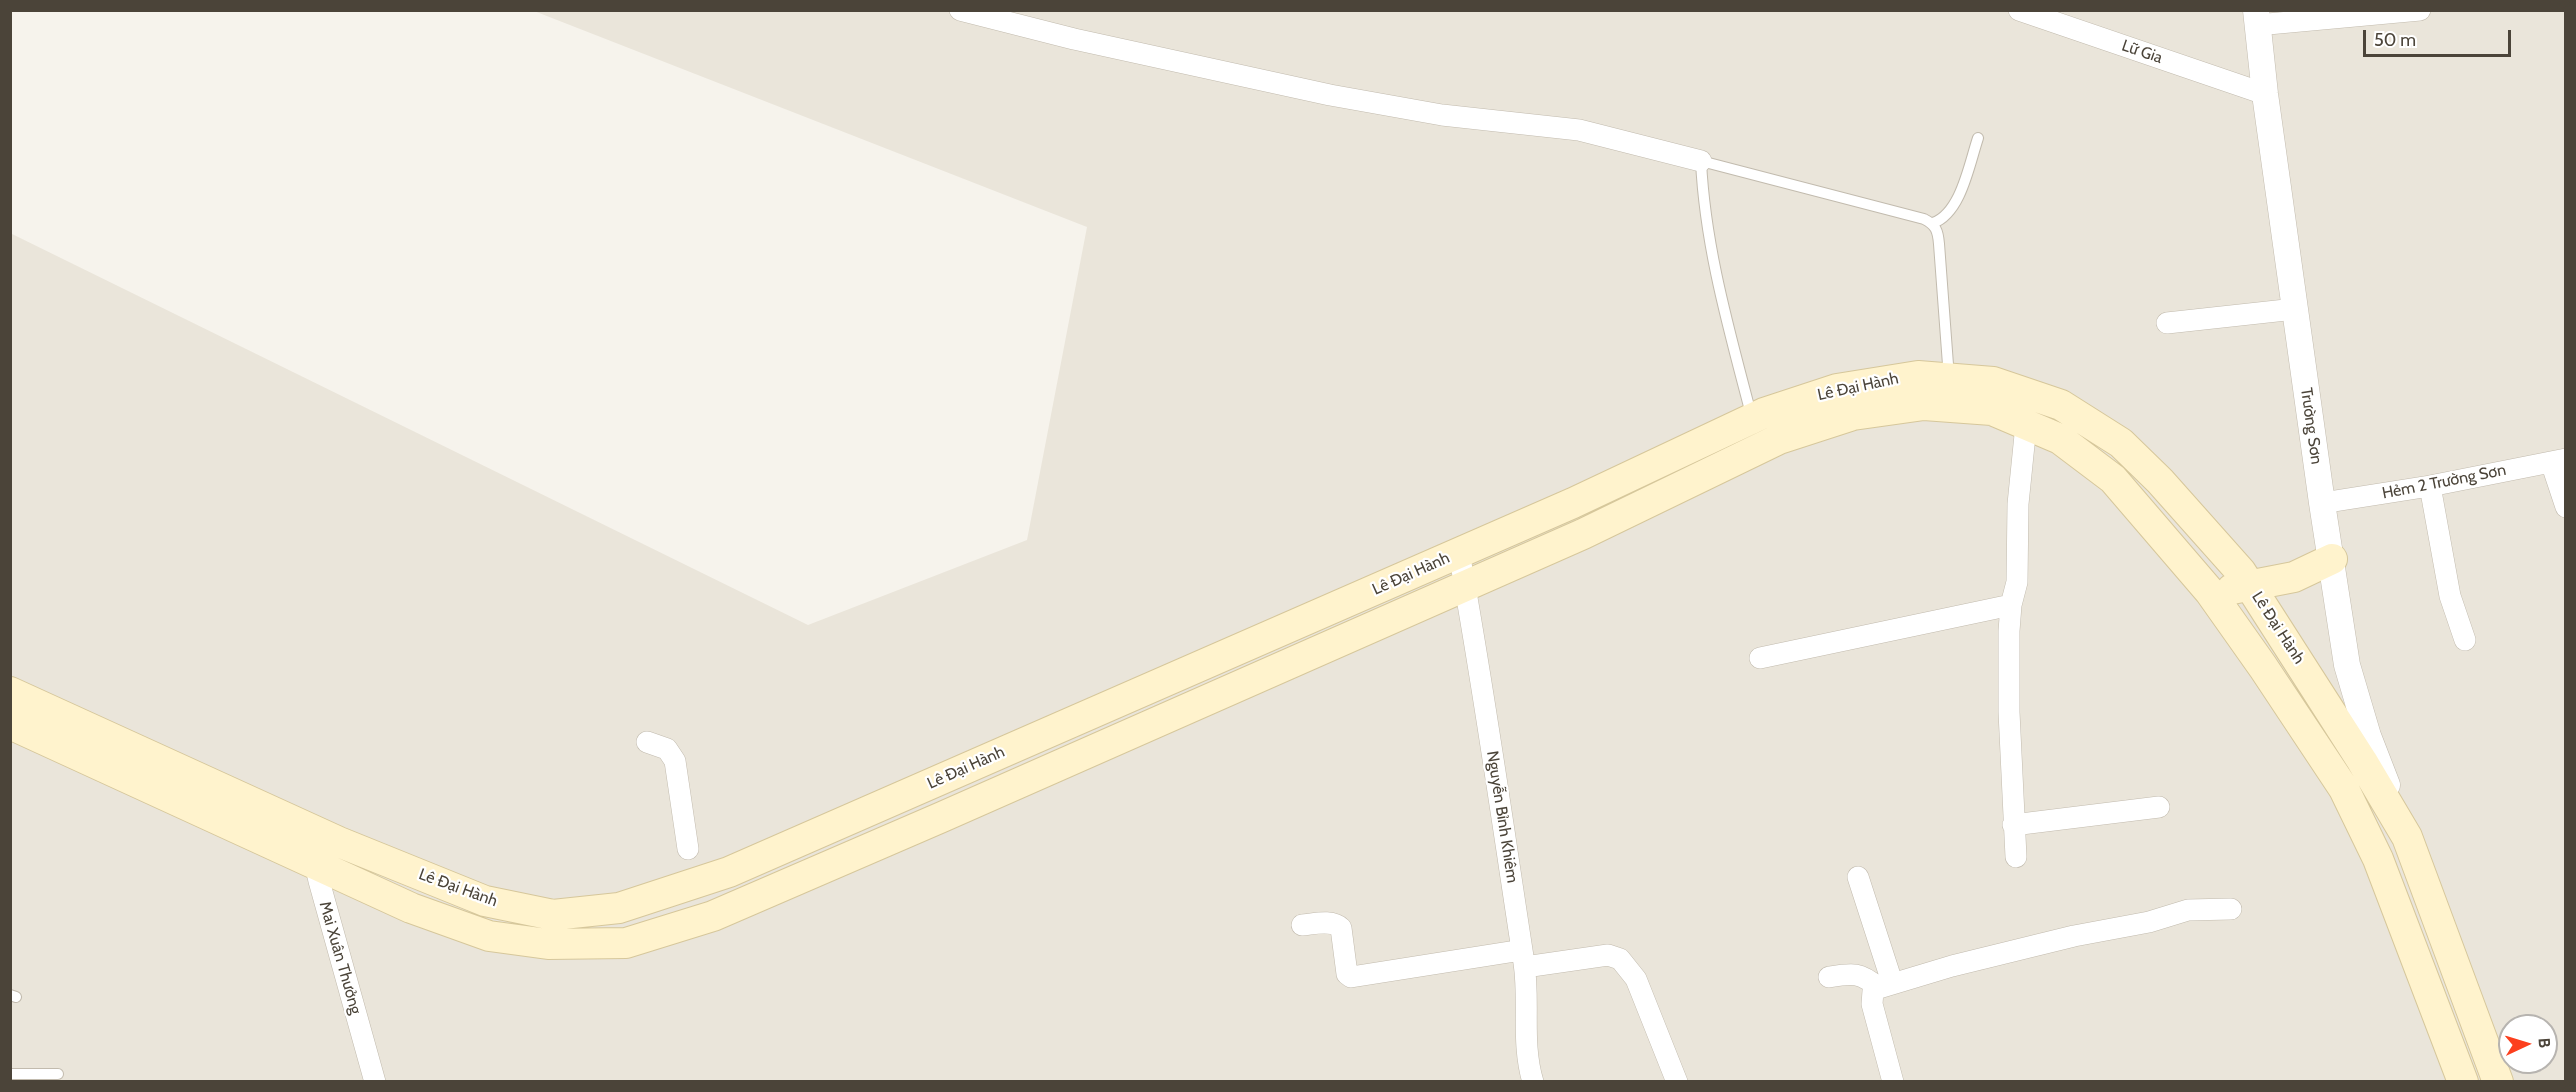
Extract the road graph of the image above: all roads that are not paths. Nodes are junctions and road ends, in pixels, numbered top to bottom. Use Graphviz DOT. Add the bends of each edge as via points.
graph roads {
  1 [pos="960,10"];
  2 [pos="2019,10"];
  3 [pos="2420,10"];
  4 [pos="2256,18"];
  5 [pos="2265,94"];
  6 [pos="1978,138"];
  7 [pos="1701,160"];
  8 [pos="1933,224"];
  9 [pos="2295,309"];
  10 [pos="2167,322"];
  11 [pos="1949,378"];
  12 [pos="1752,418"];
  13 [pos="2026,425"];
  14 [pos="2558,460"];
  15 [pos="2430,486"];
  16 [pos="2322,503"];
  17 [pos="2565,507"];
  18 [pos="1459,553"];
  19 [pos="2332,559"];
  20 [pos="2250,584"];
  21 [pos="1465,586"];
  22 [pos="2212,594"];
  23 [pos="2011,605"];
  24 [pos="2465,640"];
  25 [pos="1760,658"];
  26 [pos="10,692"];
  27 [pos="10,724"];
  28 [pos="647,742"];
  29 [pos="2159,807"];
  30 [pos="2013,825"];
  31 [pos="2404,833"];
  32 [pos="329,838"];
  33 [pos="688,849"];
  34 [pos="2375,852"];
  35 [pos="2016,856"];
  36 [pos="315,863"];
  37 [pos="1858,877"];
  38 [pos="2231,909"];
  39 [pos="1302,925"];
  40 [pos="1523,959"];
  41 [pos="1829,977"];
  42 [pos="1886,985"];
  43 [pos="10,1074"];
  44 [pos="58,1074"];
  45 [pos="375,1082"];
  46 [pos="1533,1082"];
  47 [pos="1677,1082"];
  48 [pos="1893,1082"];
  49 [pos="2463,1082"];
  50 [pos="2498,1082"];
  1 -- 7 [label="street" via="1330,95 1442,115 1579,130"];
  2 -- 5 [label="street, Lữ Gia"];
  3 -- 4 [label="street"];
  4 -- 5 [label="street, Trường Sơn"];
  5 -- 9 [label="street, Trường Sơn"];
  6 -- 8 [label="lane" via="1953,209"];
  7 -- 8 [label="lane"];
  7 -- 12 [label="lane" via="1709,238"];
  8 -- 11 [label="lane" via="1940,244"];
  9 -- 10 [label="street"];
  9 -- 16 [label="street, Trường Sơn"];
  11 -- 12 [label="main road, Lê Đại Hành" via="1918,376 1837,389"];
  11 -- 20 [label="main road, Lê Đại Hành" via="1993,382 2061,405 2121,443 2160,481"];
  12 -- 18 [label="main road, Lê Đại Hành"];
  13 -- 21 [label="main road, Lê Đại Hành" via="1992,410 1924,405 1853,415 1779,439"];
  13 -- 22 [label="main road, Lê Đại Hành" via="2060,439 2113,479"];
  13 -- 23 [label="street" via="2018,504 2017,582"];
  14 -- 15 [label="street, Hẻm 2 Trường Sơn"];
  14 -- 17 [label="street"];
  15 -- 16 [label="street, Hẻm 2 Trường Sơn"];
  15 -- 24 [label="street" via="2450,596"];
  16 -- 19 [label="street, Trường Sơn"];
  18 -- 21 [label="street, Nguyễn Bỉnh Khiêm"];
  18 -- 32 [label="main road, Lê Đại Hành" via="729,872 619,908 553,915 485,901"];
  19 -- 20 [label="main road" via="2294,577"];
  19 -- 31 [label="street, Trường Sơn" via="2348,665 2368,736"];
  20 -- 22 [label="main road"];
  20 -- 31 [label="main road, Lê Đại Hành"];
  21 -- 36 [label="main road, Lê Đại Hành" via="713,916 626,943 548,944 489,936 411,908"];
  21 -- 40 [label="street, Nguyễn Bỉnh Khiêm"];
  22 -- 34 [label="main road, Lê Đại Hành" via="2344,789"];
  23 -- 25 [label="street"];
  23 -- 30 [label="street"];
  26 -- 32 [label="main road, Lê Đại Hành"];
  27 -- 36 [label="main road, Lê Đại Hành"];
  28 -- 33 [label="street" via="667,749 675,760"];
  29 -- 30 [label="street"];
  30 -- 35 [label="street"];
  31 -- 34 [label="main road"];
  31 -- 50 [label="main road, Lê Đại Hành"];
  32 -- 36 [label="street"];
  34 -- 49 [label="main road, Lê Đại Hành"];
  36 -- 45 [label="street, Mai Xuân Thưởng"];
  37 -- 42 [label="street"];
  38 -- 42 [label="street" via="2188,910"];
  39 -- 40 [label="street" via="1338,924 1347,974 1351,977"];
  40 -- 46 [label="street, Nguyễn Bỉnh Khiêm" via="1525,1035"];
  40 -- 47 [label="street" via="1608,955 1620,958 1641,990"];
  41 -- 42 [label="street" via="1851,974"];
  42 -- 48 [label="street" via="1873,991 1872,1004"];
  43 -- 44 [label="lane"];
}
